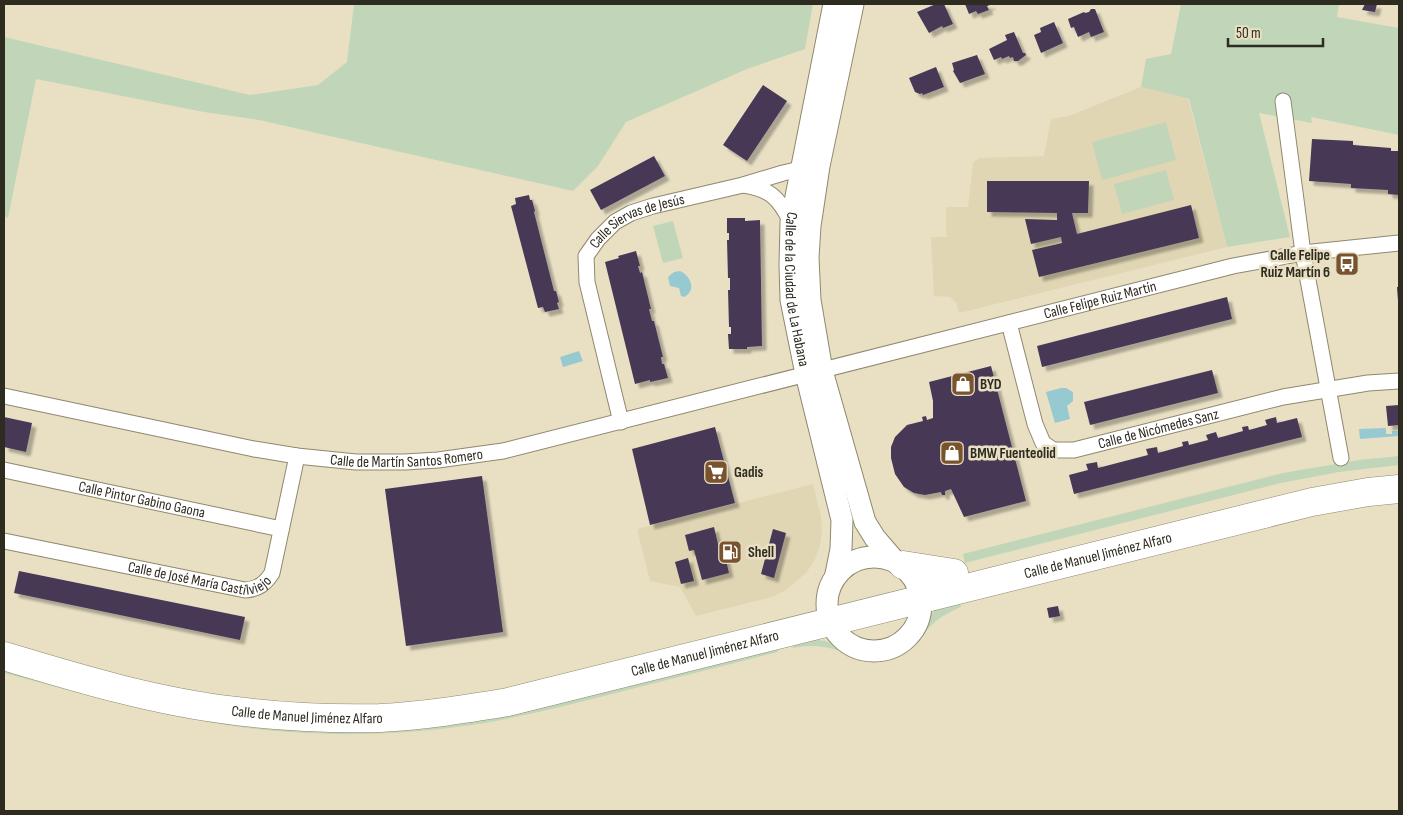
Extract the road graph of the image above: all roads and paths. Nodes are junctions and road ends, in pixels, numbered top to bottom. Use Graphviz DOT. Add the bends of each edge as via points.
graph roads {
  1 [pos="834,4"];
  2 [pos="853,4"];
  3 [pos="1283,101"];
  4 [pos="800,172"];
  5 [pos="743,185"];
  6 [pos="790,222"];
  7 [pos="1399,242"];
  8 [pos="1303,253"];
  9 [pos="1009,323"];
  10 [pos="814,372"];
  11 [pos="1399,381"];
  12 [pos="1328,389"];
  13 [pos="4,396"];
  14 [pos="621,422"];
  15 [pos="297,456"];
  16 [pos="1341,458"];
  17 [pos="4,470"];
  18 [pos="1399,473"];
  19 [pos="1399,489"];
  20 [pos="281,529"];
  21 [pos="4,540"];
  22 [pos="836,574"];
  23 [pos="909,576"];
  24 [pos="828,614"];
  25 [pos="4,640"];
  26 [pos="4,656"];
  1 -- 4 [label="street, Calle de la Ciudad de La Habana"];
  2 -- 4 [label="street, Calle de la Ciudad de La Habana"];
  3 -- 8 [label="street"];
  4 -- 5 [label="street, Calle Siervas de Jesús"];
  4 -- 6 [label="street, Calle de la Ciudad de La Habana"];
  4 -- 10 [label="street, Calle de la Ciudad de La Habana" via="810,226 808,258"];
  5 -- 6 [label="street, Calle Siervas de Jesús" via="771,193"];
  5 -- 14 [label="street, Calle Siervas de Jesús" via="631,213 615,222 586,256 587,282"];
  6 -- 10 [label="street, Calle de la Ciudad de La Habana" via="791,300"];
  7 -- 8 [label="street, Calle Felipe Ruiz Martín"];
  8 -- 9 [label="street, Calle Felipe Ruiz Martín" via="1233,266"];
  8 -- 12 [label="street"];
  9 -- 10 [label="street, Calle Felipe Ruiz Martín"];
  9 -- 12 [label="street, Calle de Nicómedes Sanz" via="1035,424 1043,443 1053,450 1074,450 1283,397"];
  10 -- 14 [label="street, Calle de Martín Santos Romero"];
  10 -- 22 [label="street, Calle de la Ciudad de La Habana" via="842,520"];
  10 -- 23 [label="street, Calle de la Ciudad de La Habana" via="865,522 874,538"];
  11 -- 12 [label="street, Calle de Nicómedes Sanz"];
  12 -- 16 [label="street"];
  13 -- 15 [label="street, Calle de Martín Santos Romero"];
  14 -- 15 [label="street, Calle de Martín Santos Romero" via="503,451 438,460 356,462"];
  15 -- 20 [label="street, Calle de José María Castilviejo"];
  17 -- 20 [label="street, Calle Pintor Gabino Gaona"];
  18 -- 23 [label="highway, Calle de Manuel Jiménez Alfaro" via="1306,486 954,573"];
  19 -- 23 [label="highway, Calle de Manuel Jiménez Alfaro"];
  20 -- 21 [label="street, Calle de José María Castilviejo" via="272,573 255,589 245,590"];
  22 -- 23 [label="street" via="851,563 876,556"];
  22 -- 24 [label="street, Calle de la Ciudad de La Habana" via="830,584"];
  23 -- 24 [label="highway, Calle de Manuel Jiménez Alfaro"];
  23 -- 24 [label="street" via="922,608 916,626 904,641 877,651 858,648 834,631"];
  24 -- 25 [label="highway, Calle de Manuel Jiménez Alfaro" via="708,636 450,696 370,702 297,701 213,691 154,680"];
  24 -- 26 [label="highway, Calle de Manuel Jiménez Alfaro" via="508,702 380,718 236,711 87,681"];
}
